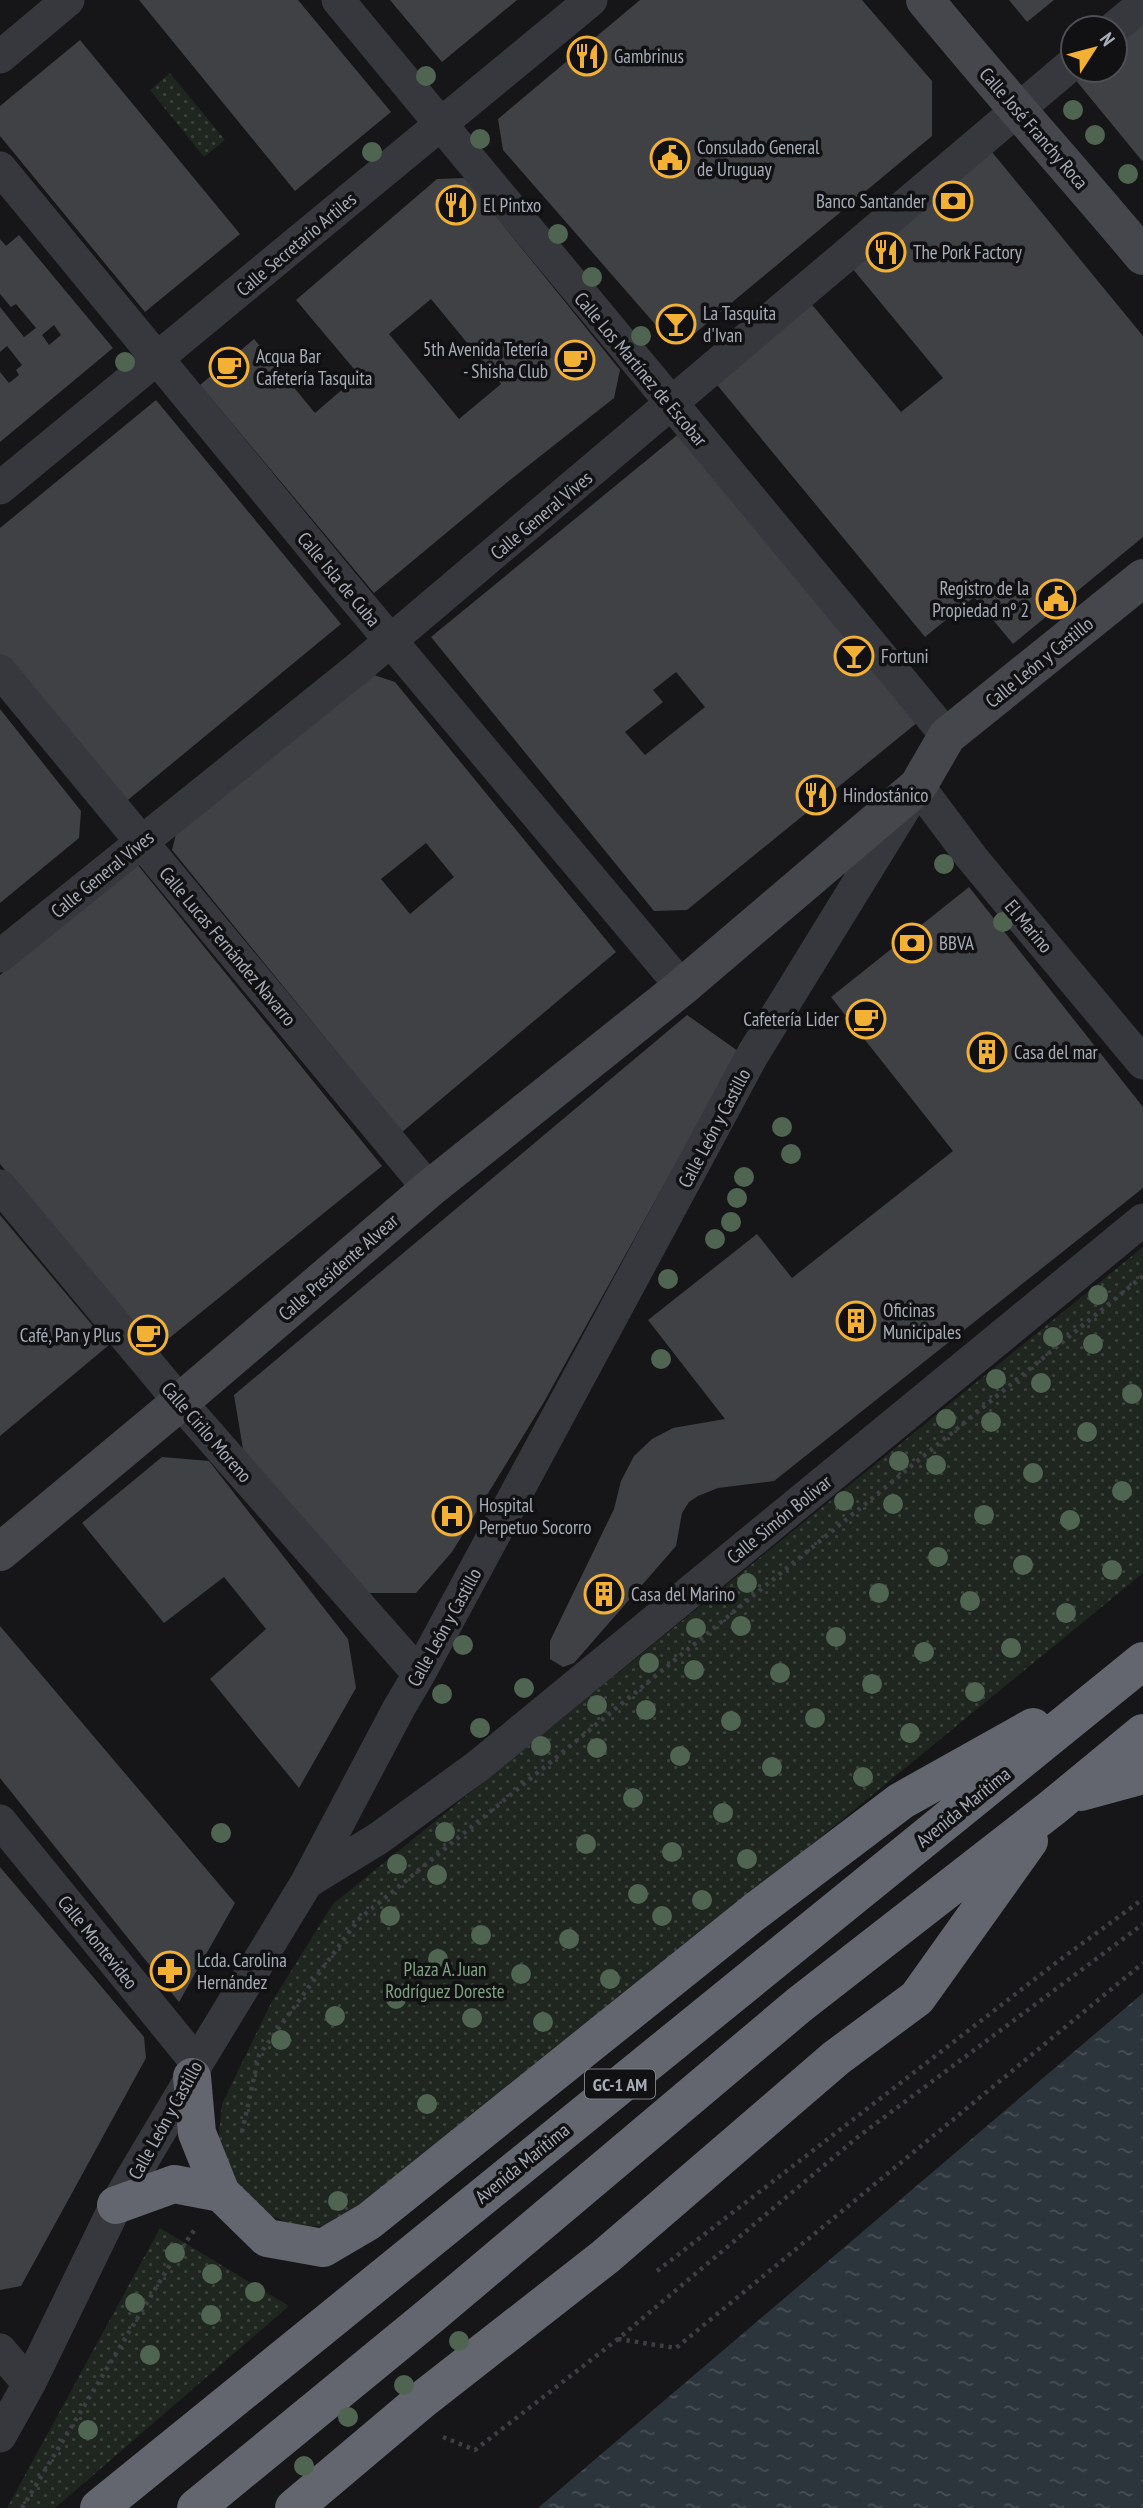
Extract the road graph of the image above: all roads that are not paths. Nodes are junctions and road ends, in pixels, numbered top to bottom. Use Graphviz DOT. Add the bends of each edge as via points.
graph roads {
  1 [pos="68,0"];
  2 [pos="338,0"];
  3 [pos="591,0"];
  4 [pos="925,0"];
  5 [pos="1143,4"];
  6 [pos="1129,16"];
  7 [pos="0,57"];
  8 [pos="1059,74"];
  9 [pos="1017,109"];
  10 [pos="440,124"];
  11 [pos="0,168"];
  12 [pos="1143,256"];
  13 [pos="157,358"];
  14 [pos="671,405"];
  15 [pos="0,488"];
  16 [pos="1143,578"];
  17 [pos="392,640"];
  18 [pos="0,671"];
  19 [pos="947,736"];
  20 [pos="918,786"];
  21 [pos="141,842"];
  22 [pos="0,956"];
  23 [pos="682,987"];
  24 [pos="1143,1063"];
  25 [pos="0,1186"];
  26 [pos="429,1189"];
  27 [pos="1143,1220"];
  28 [pos="180,1402"];
  29 [pos="0,1552"];
  30 [pos="1135,1668"];
  31 [pos="419,1674"];
  32 [pos="1143,1733"];
  33 [pos="1143,1775"];
  34 [pos="1060,1802"];
  35 [pos="0,1821"];
  36 [pos="307,1882"];
  37 [pos="194,2070"];
  38 [pos="226,2186"];
  39 [pos="116,2205"];
  40 [pos="0,2350"];
  41 [pos="29,2384"];
  42 [pos="0,2436"];
  43 [pos="99,2508"];
  44 [pos="196,2508"];
  45 [pos="294,2508"];
  1 -- 7 [label="street"];
  2 -- 10 [label="street, Calle Los Martínez de Escobar"];
  3 -- 10 [label="street, Calle Secretario Artiles"];
  4 -- 9 [label="street, Calle José Franchy Roca"];
  5 -- 6 [label="street"];
  8 -- 9 [label="street, Calle General Vives"];
  9 -- 12 [label="street, Calle José Franchy Roca"];
  9 -- 14 [label="street, Calle General Vives"];
  10 -- 13 [label="street, Calle Secretario Artiles"];
  10 -- 14 [label="street, Calle Los Martínez de Escobar"];
  11 -- 13 [label="street, Calle Isla de Cuba"];
  13 -- 15 [label="street, Calle Secretario Artiles"];
  13 -- 17 [label="street, Calle Isla de Cuba"];
  14 -- 17 [label="street, Calle General Vives"];
  14 -- 19 [label="street, Calle Los Martínez de Escobar"];
  16 -- 19 [label="street, Calle León y Castillo"];
  17 -- 21 [label="street, Calle General Vives"];
  17 -- 23 [label="street, Calle Isla de Cuba"];
  18 -- 21 [label="street, Calle Lucas Fernández Navarro"];
  19 -- 20 [label="street, Calle León y Castillo"];
  20 -- 23 [label="street, Calle León y Castillo"];
  20 -- 24 [label="street, El Marino"];
  20 -- 31 [label="street, Calle León y Castillo" via="753,1054"];
  21 -- 22 [label="street, Calle General Vives"];
  21 -- 26 [label="street, Calle Lucas Fernández Navarro"];
  23 -- 26 [label="street, Calle Presidente Alvear"];
  25 -- 28 [label="street, Calle Cirilo Moreno"];
  26 -- 28 [label="street, Calle Presidente Alvear"];
  27 -- 36 [label="street, Calle Simón Bolivar" via="478,1766 379,1838"];
  28 -- 29 [label="street, Calle Presidente Alvear"];
  28 -- 31 [label="street, Calle Cirilo Moreno"];
  30 -- 38 [label="highway" via="901,1801 753,1913 369,2221 323,2248 267,2238"];
  30 -- 43 [label="highway, Avenida Marítima / GC-1 AM"];
  31 -- 36 [label="street, Calle León y Castillo"];
  32 -- 34 [label="highway, GC-1 AM"];
  33 -- 34 [label="highway"];
  34 -- 44 [label="highway, GC-1 AM" via="799,2005"];
  34 -- 45 [label="highway" via="917,1998 836,2058 605,2257 422,2400"];
  35 -- 37 [label="street, Calle Montevideo"];
  36 -- 37 [label="street, Calle León y Castillo"];
  37 -- 38 [label="highway" via="197,2133"];
  37 -- 39 [label="street, Calle León y Castillo"];
  38 -- 39 [label="highway" via="174,2184"];
  39 -- 41 [label="street, Calle León y Castillo"];
  40 -- 41 [label="street"];
  41 -- 42 [label="street, Calle León y Castillo"];
}
